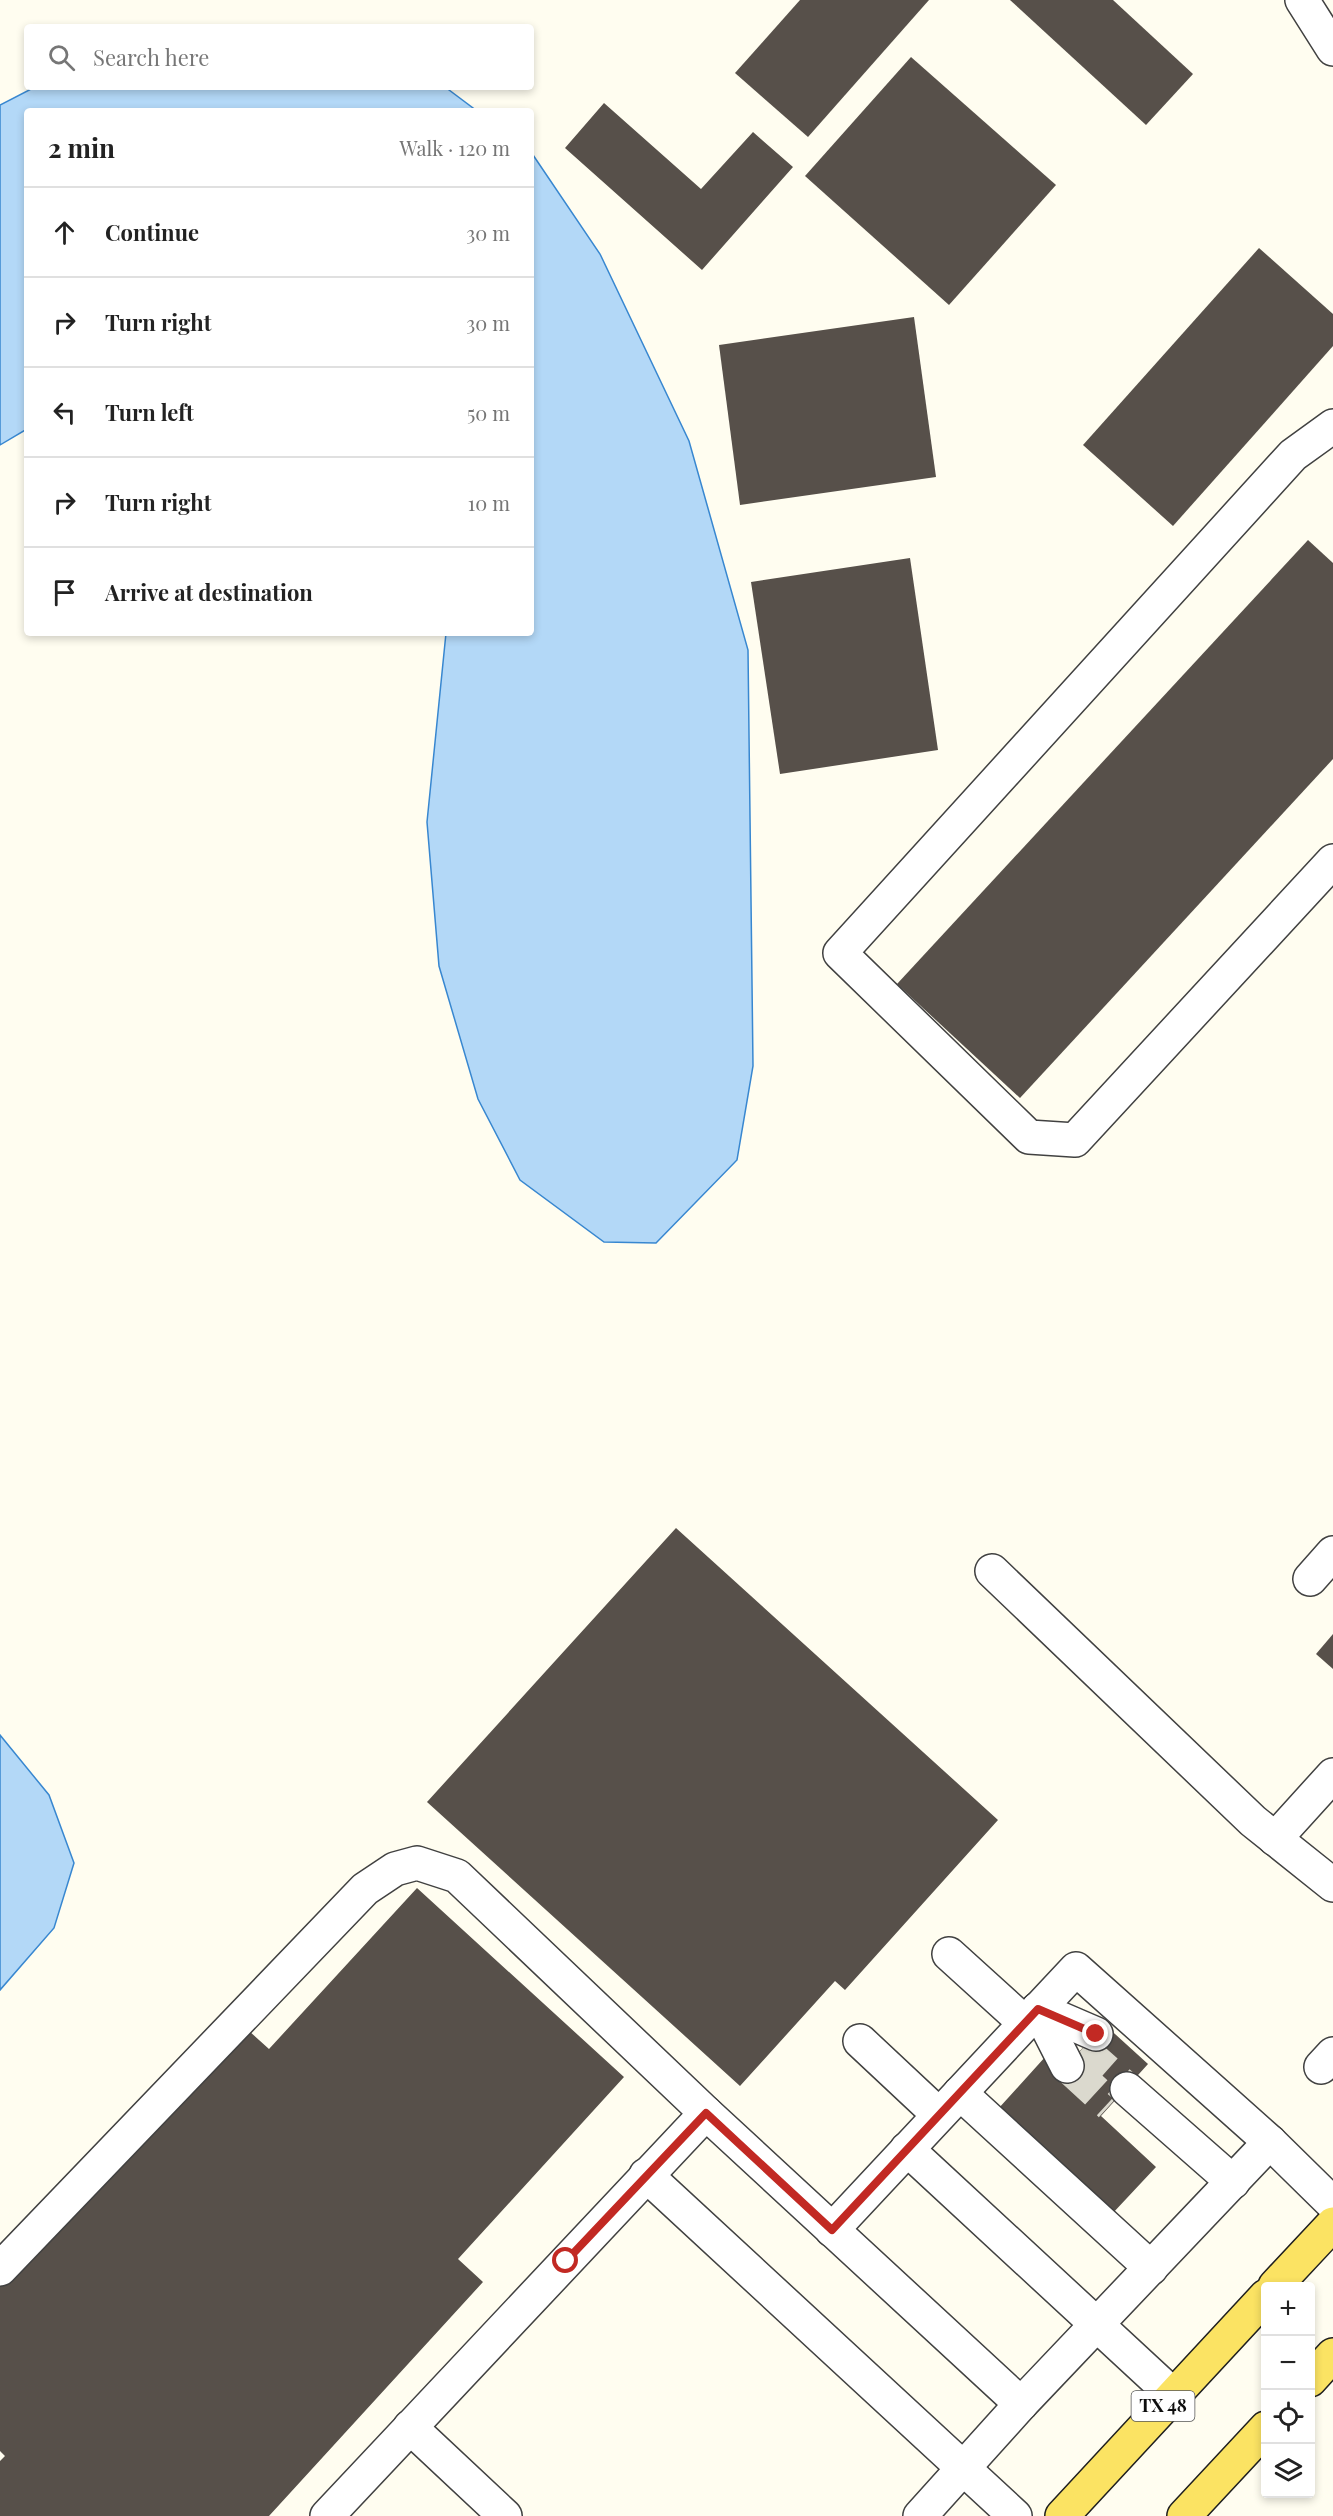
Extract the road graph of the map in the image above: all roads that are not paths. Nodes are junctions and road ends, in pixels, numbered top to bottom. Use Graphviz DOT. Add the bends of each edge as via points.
graph roads {
  1 [pos="1302,0"];
  2 [pos="1333,50"];
  3 [pos="1333,426"];
  4 [pos="1333,861"];
  5 [pos="1333,1553"];
  6 [pos="992,1571"];
  7 [pos="1310,1579"];
  8 [pos="1333,1775"];
  9 [pos="1275,1839"];
  10 [pos="1333,1885"];
  11 [pos="949,1954"];
  12 [pos="1032,2016"];
  13 [pos="860,2042"];
  14 [pos="1082,2049"];
  15 [pos="950,2104"];
  16 [pos="706,2113"];
  17 [pos="1183,2138"];
  18 [pos="1270,2142"];
  19 [pos="907,2150"];
  20 [pos="646,2175"];
  21 [pos="1233,2181"];
  22 [pos="1333,2204"];
  23 [pos="1333,2224"];
  24 [pos="832,2230"];
  25 [pos="1151,2268"];
  26 [pos="0,2269"];
  27 [pos="1279,2282"];
  28 [pos="1261,2301"];
  29 [pos="1098,2324"];
  30 [pos="1333,2355"];
  31 [pos="1315,2375"];
  32 [pos="1173,2395"];
  33 [pos="1022,2404"];
  34 [pos="410,2427"];
  35 [pos="1261,2433"];
  36 [pos="964,2469"];
  37 [pos="327,2516"];
  38 [pos="506,2516"];
  39 [pos="920,2516"];
  40 [pos="1015,2516"];
  41 [pos="1062,2516"];
  42 [pos="1184,2516"];
  1 -- 2 [label="street"];
  3 -- 4 [label="street" via="1293,455 840,952 1029,1137 1075,1140"];
  5 -- 7 [label="street"];
  6 -- 9 [label="street"];
  8 -- 9 [label="street"];
  9 -- 10 [label="street"];
  11 -- 12 [label="street"];
  12 -- 14 [label="street"];
  12 -- 15 [label="street"];
  12 -- 18 [label="street" via="1076,1969"];
  13 -- 15 [label="street"];
  15 -- 19 [label="street"];
  15 -- 25 [label="street"];
  16 -- 20 [label="street"];
  16 -- 24 [label="street"];
  16 -- 26 [label="street" via="457,1876 417,1863 395,1869 365,1889"];
  17 -- 17 [label="street" via="1126,2089"];
  17 -- 21 [label="street"];
  18 -- 21 [label="street"];
  18 -- 22 [label="street"];
  19 -- 24 [label="street"];
  19 -- 29 [label="street"];
  20 -- 34 [label="street"];
  20 -- 36 [label="street"];
  21 -- 25 [label="street"];
  23 -- 27 [label="main road"];
  24 -- 33 [label="street"];
  25 -- 29 [label="street"];
  28 -- 32 [label="main road, TX 48"];
  29 -- 32 [label="street"];
  29 -- 33 [label="street"];
  30 -- 31 [label="main road"];
  32 -- 41 [label="main road, TX 48"];
  33 -- 36 [label="street"];
  34 -- 37 [label="street"];
  34 -- 38 [label="street"];
  35 -- 42 [label="main road"];
  36 -- 39 [label="street"];
  36 -- 40 [label="street"];
}
